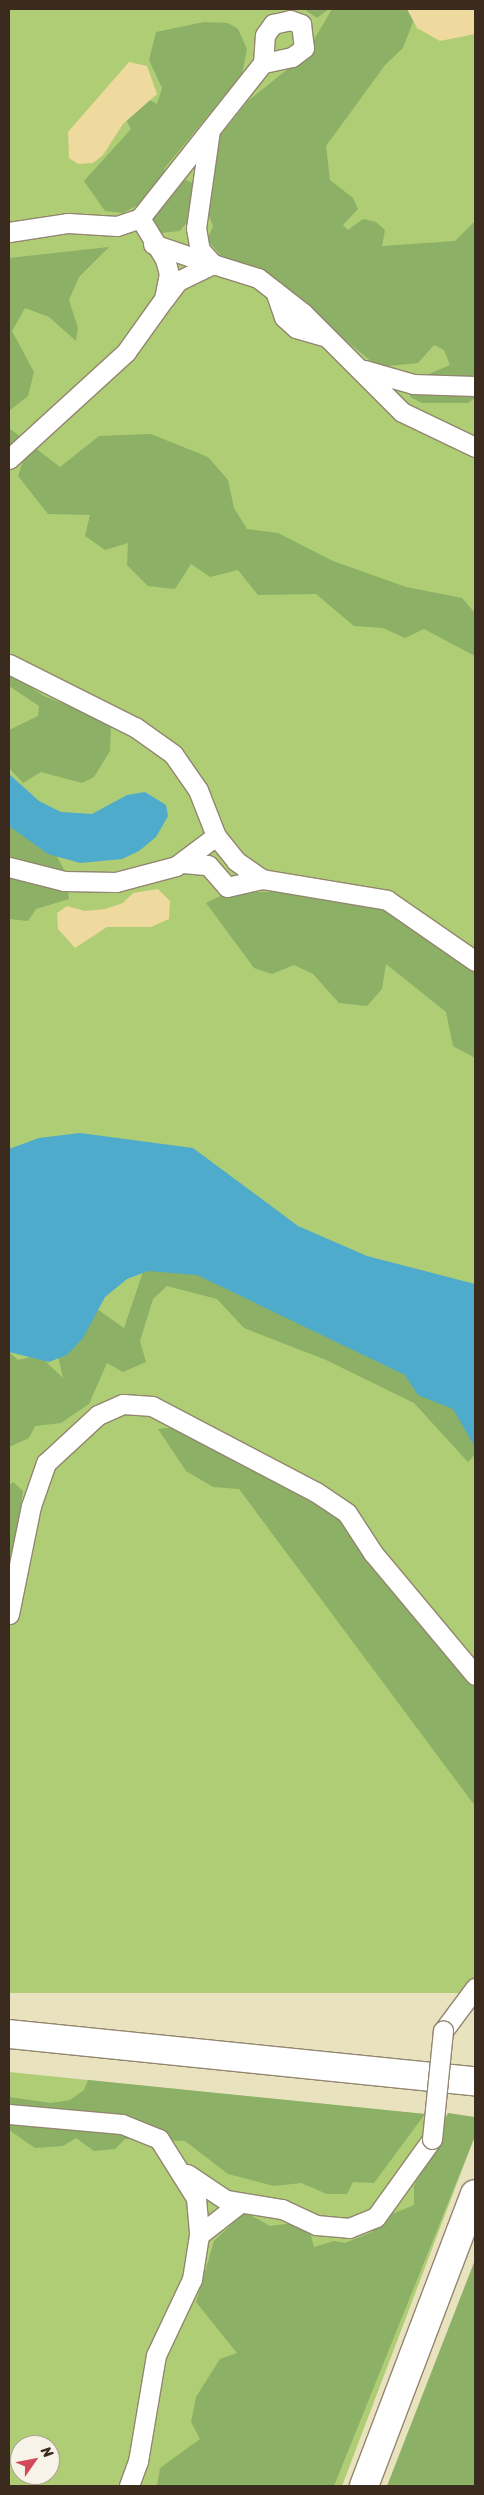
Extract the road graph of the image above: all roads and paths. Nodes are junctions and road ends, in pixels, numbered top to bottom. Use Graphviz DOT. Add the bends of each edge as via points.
graph roads {
  1 [pos="263,62"];
  2 [pos="211,129"];
  3 [pos="140,218"];
  4 [pos="117,226"];
  5 [pos="196,228"];
  6 [pos="9,232"];
  7 [pos="158,247"];
  8 [pos="188,256"];
  9 [pos="213,264"];
  10 [pos="164,298"];
  11 [pos="356,367"];
  12 [pos="413,384"];
  13 [pos="475,386"];
  14 [pos="402,412"];
  15 [pos="475,447"];
  16 [pos="9,459"];
  17 [pos="9,664"];
  18 [pos="216,836"];
  19 [pos="183,863"];
  20 [pos="9,867"];
  21 [pos="262,879"];
  22 [pos="475,961"];
  23 [pos="9,1614"];
  24 [pos="475,1675"];
  25 [pos="475,1988"];
  26 [pos="9,2034"];
  27 [pos="475,2081"];
  28 [pos="9,2114"];
  29 [pos="180,2169"];
  30 [pos="475,2194"];
  31 [pos="240,2203"];
  32 [pos="199,2235"];
  33 [pos="129,2486"];
  34 [pos="364,2486"];
  1 -- 2 [label="lane"];
  2 -- 3 [label="lane"];
  2 -- 5 [label="lane"];
  3 -- 4 [label="lane"];
  3 -- 7 [label="lane"];
  4 -- 6 [label="lane" via="68,223"];
  4 -- 7 [label="lane"];
  5 -- 7 [label="lane" via="181,244"];
  5 -- 8 [label="lane"];
  5 -- 9 [label="lane" via="200,250"];
  7 -- 8 [label="lane"];
  7 -- 10 [label="lane" via="169,274"];
  8 -- 9 [label="lane"];
  8 -- 10 [label="lane"];
  9 -- 10 [label="lane" via="178,281"];
  9 -- 11 [label="lane" via="258,278"];
  10 -- 16 [label="lane" via="126,352"];
  11 -- 12 [label="lane"];
  11 -- 14 [label="lane"];
  12 -- 13 [label="lane"];
  12 -- 14 [label="lane" via="399,396"];
  14 -- 15 [label="lane"];
  17 -- 18 [label="lane" via="135,727 173,754 198,790"];
  18 -- 19 [label="lane"];
  18 -- 21 [label="lane" via="236,861"];
  19 -- 20 [label="lane" via="116,882 64,881"];
  19 -- 21 [label="lane" via="208,865 227,887"];
  21 -- 22 [label="lane" via="386,900"];
  23 -- 24 [label="lane" via="30,1506 46,1464 98,1415 123,1404 152,1406 316,1492 347,1513 373,1552"];
  25 -- 31 [label="lane, bridge" via="443,2032 432,2140 376,2217 349,2228 316,2225 282,2209"];
  26 -- 27 [label="street"];
  28 -- 29 [label="lane" via="122,2124 159,2139"];
  29 -- 31 [label="lane" via="208,2191"];
  29 -- 32 [label="lane" via="196,2198"];
  30 -- 34 [label="street"];
  31 -- 32 [label="lane"];
  32 -- 33 [label="lane" via="192,2279 156,2355 138,2461"];
}
